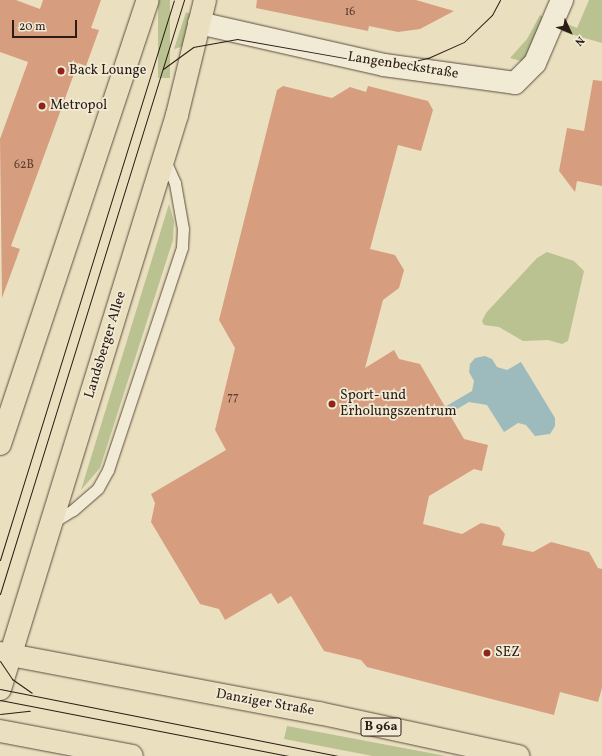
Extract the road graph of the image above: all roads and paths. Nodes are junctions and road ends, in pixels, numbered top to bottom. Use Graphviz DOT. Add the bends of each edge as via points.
graph roads {
  1 [pos="148,0"];
  2 [pos="205,0"];
  3 [pos="562,0"];
  4 [pos="198,23"];
  5 [pos="164,160"];
  6 [pos="0,444"];
  7 [pos="51,524"];
  8 [pos="5,654"];
  9 [pos="0,689"];
  10 [pos="0,731"];
  11 [pos="132,756"];
  12 [pos="518,756"];
  1 -- 6 [label="main road"];
  2 -- 4 [label="main road, Landsberger Allee"];
  3 -- 4 [label="street, Langenbeckstraße" via="535,63 515,83 384,65"];
  4 -- 5 [label="main road, Landsberger Allee"];
  5 -- 7 [label="main road, Landsberger Allee"];
  5 -- 7 [label="lane" via="175,183 184,228 182,247 108,470 98,488 74,510"];
  7 -- 8 [label="main road, Landsberger Allee"];
  8 -- 9 [label="main road, Landsberger Allee"];
  8 -- 12 [label="main road, Danziger Straße / B 96a" via="319,713"];
  10 -- 11 [label="main road"];
}
